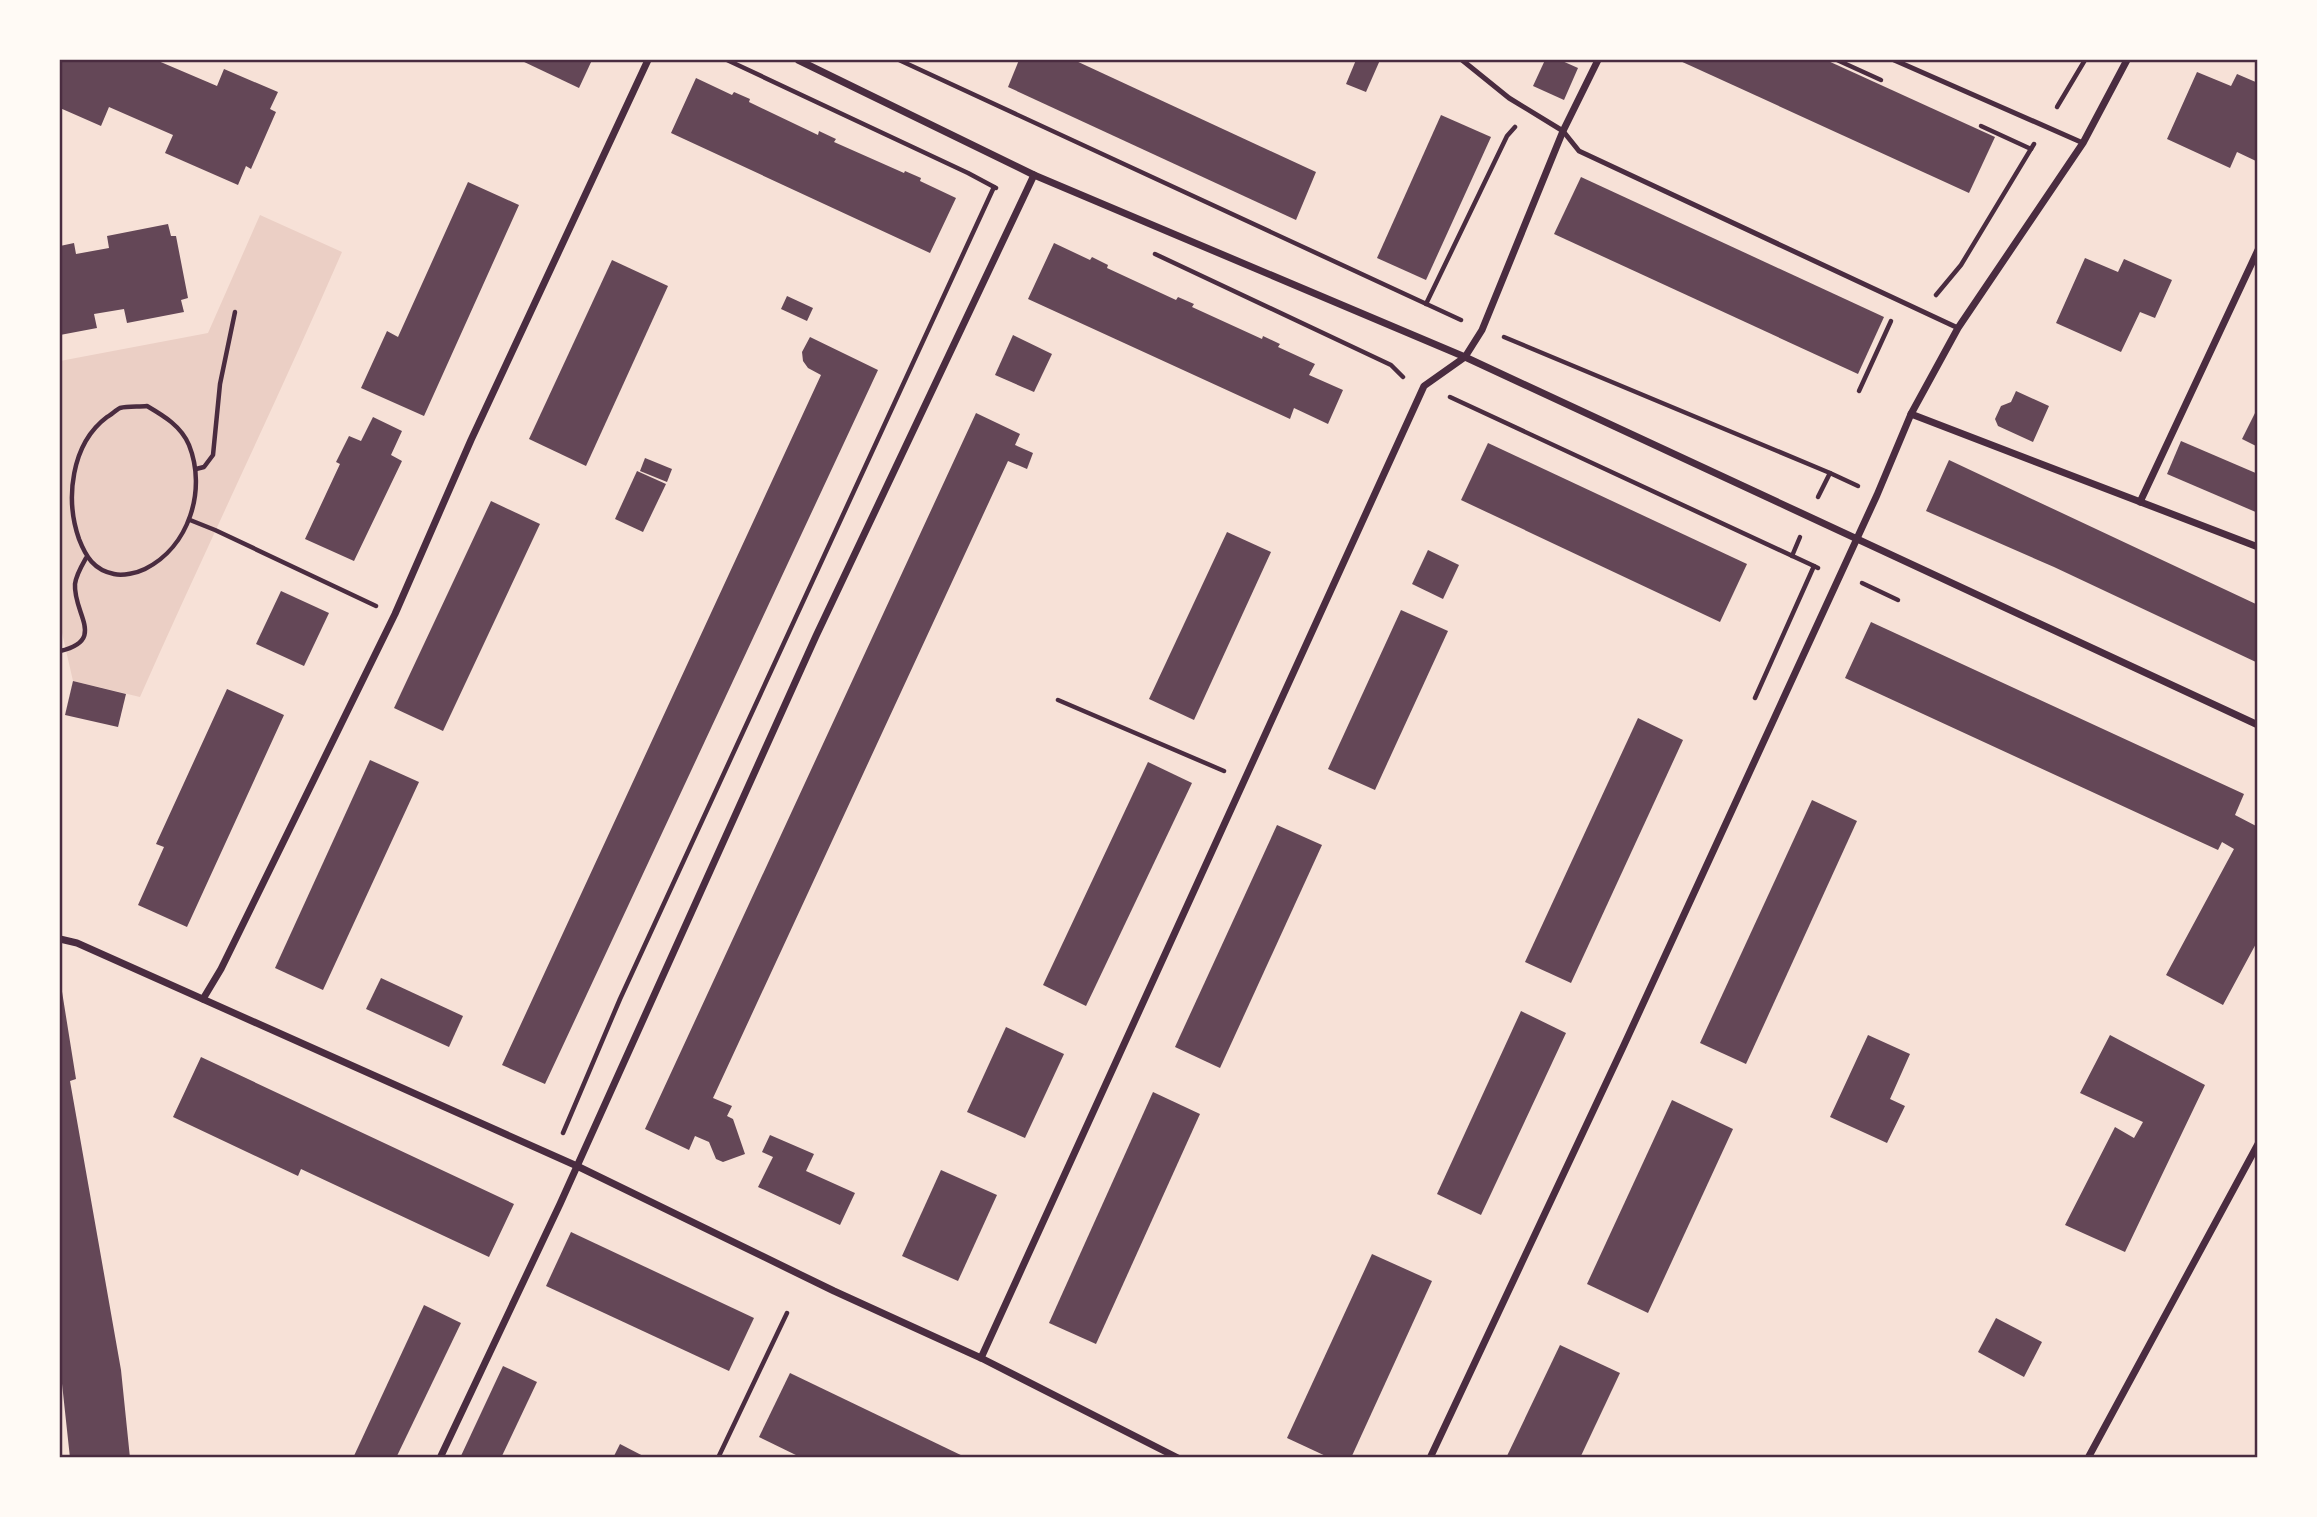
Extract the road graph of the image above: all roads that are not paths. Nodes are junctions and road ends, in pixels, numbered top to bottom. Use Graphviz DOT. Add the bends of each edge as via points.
graph roads {
  1 [pos="648,60"];
  2 [pos="798,60"];
  3 [pos="1462,60"];
  4 [pos="1598,60"];
  5 [pos="1894,60"];
  6 [pos="2127,60"];
  7 [pos="1563,131"];
  8 [pos="2083,143"];
  9 [pos="1034,175"];
  10 [pos="2258,250"];
  11 [pos="1958,328"];
  12 [pos="1465,357"];
  13 [pos="1911,414"];
  14 [pos="2140,502"];
  15 [pos="1856,537"];
  16 [pos="2258,547"];
  17 [pos="2258,725"];
  18 [pos="60,939"];
  19 [pos="204,999"];
  20 [pos="2258,1144"];
  21 [pos="577,1166"];
  22 [pos="981,1358"];
  23 [pos="440,1458"];
  24 [pos="1178,1458"];
  25 [pos="1430,1458"];
  26 [pos="2088,1458"];
  1 -- 19 [label="street" via="395,614"];
  2 -- 9 [label="street"];
  3 -- 7 [label="lane" via="1509,98"];
  4 -- 7 [label="street"];
  5 -- 8 [label="lane"];
  6 -- 8 [label="street"];
  7 -- 11 [label="lane" via="1579,151"];
  7 -- 12 [label="street" via="1482,330"];
  8 -- 11 [label="street"];
  9 -- 12 [label="street"];
  9 -- 21 [label="street" via="816,636"];
  10 -- 14 [label="street"];
  11 -- 13 [label="street"];
  12 -- 15 [label="street"];
  12 -- 22 [label="street" via="1424,386"];
  13 -- 14 [label="street"];
  13 -- 15 [label="street"];
  14 -- 16 [label="street"];
  15 -- 17 [label="street"];
  15 -- 25 [label="street"];
  18 -- 19 [label="street"];
  19 -- 21 [label="street"];
  20 -- 26 [label="street"];
  21 -- 22 [label="street"];
  21 -- 23 [label="street"];
  22 -- 24 [label="street"];
}
